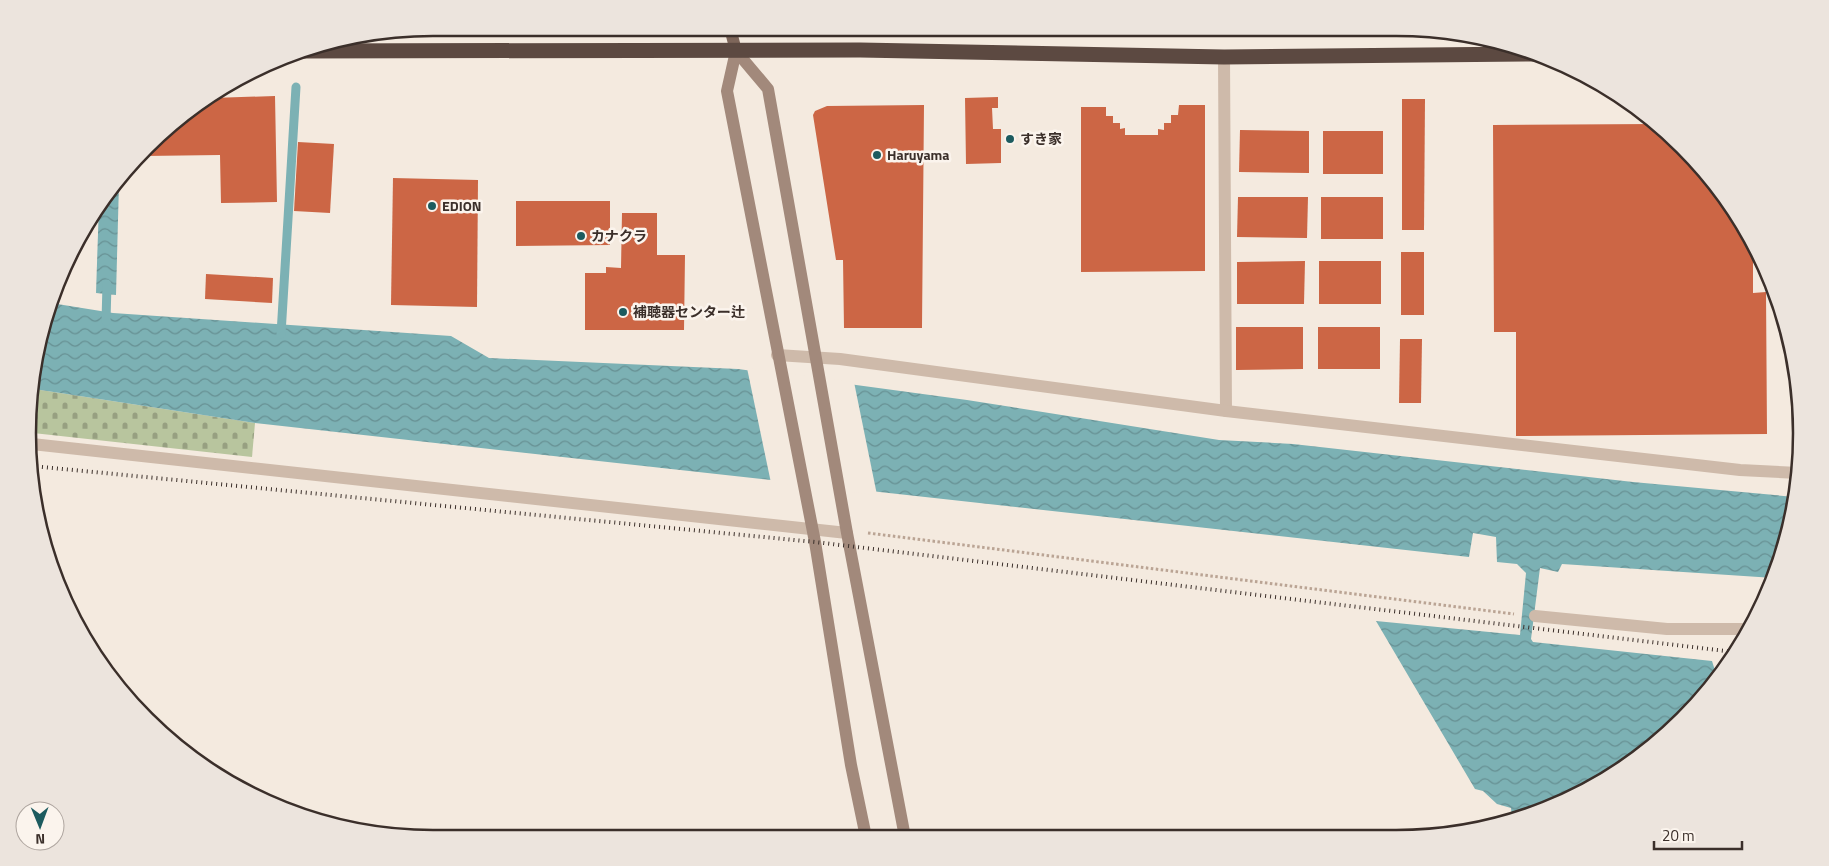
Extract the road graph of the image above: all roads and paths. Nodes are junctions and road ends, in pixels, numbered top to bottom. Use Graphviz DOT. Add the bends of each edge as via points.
graph roads {
  1 [pos="732,36"];
  2 [pos="326,51"];
  3 [pos="736,51"];
  4 [pos="1514,54"];
  5 [pos="1224,57"];
  6 [pos="817,356"];
  7 [pos="779,361"];
  8 [pos="1226,411"];
  9 [pos="36,444"];
  10 [pos="1790,473"];
  11 [pos="812,529"];
  12 [pos="847,533"];
  13 [pos="1535,616"];
  14 [pos="1741,629"];
  15 [pos="865,830"];
  16 [pos="904,830"];
  1 -- 3 [label="main road"];
  2 -- 3 [label="highway"];
  3 -- 5 [label="highway"];
  3 -- 6 [label="street" via="768,89"];
  3 -- 7 [label="street" via="727,91"];
  4 -- 5 [label="highway"];
  5 -- 8 [label="street"];
  6 -- 7 [label="street"];
  6 -- 8 [label="street"];
  6 -- 12 [label="street"];
  7 -- 11 [label="street"];
  8 -- 10 [label="street" via="1740,470"];
  9 -- 11 [label="street"];
  11 -- 12 [label="street"];
  11 -- 15 [label="street"];
  12 -- 13 [label="path" via="875,533"];
  12 -- 16 [label="street"];
  13 -- 14 [label="street" via="1667,629"];
}
